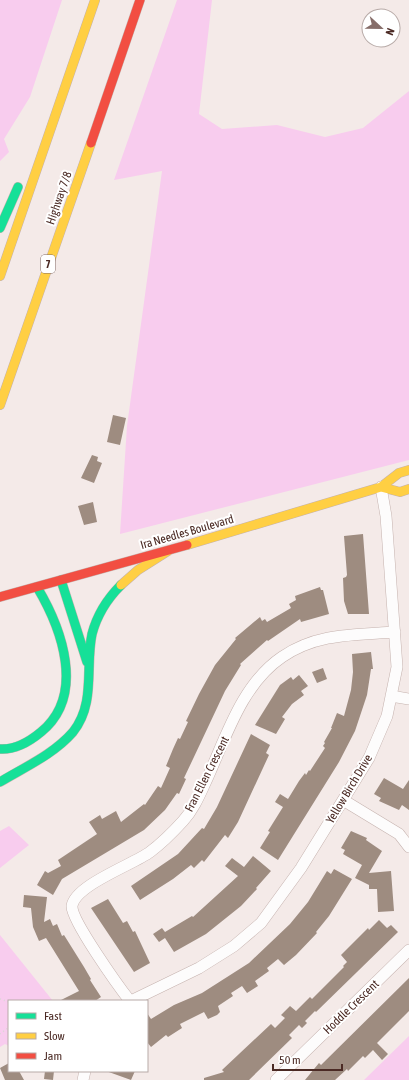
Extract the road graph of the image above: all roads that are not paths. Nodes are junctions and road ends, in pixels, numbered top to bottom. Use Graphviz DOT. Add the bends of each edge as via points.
graph roads {
  1 [pos="95,0"];
  2 [pos="140,0"];
  3 [pos="71,69"];
  4 [pos="29,163"];
  5 [pos="23,177"];
  6 [pos="0,228"];
  7 [pos="0,276"];
  8 [pos="0,405"];
  9 [pos="409,470"];
  10 [pos="381,487"];
  11 [pos="409,489"];
  12 [pos="168,551"];
  13 [pos="61,580"];
  14 [pos="37,587"];
  15 [pos="0,598"];
  16 [pos="395,632"];
  17 [pos="91,671"];
  18 [pos="391,696"];
  19 [pos="409,699"];
  20 [pos="0,749"];
  21 [pos="0,782"];
  22 [pos="343,800"];
  23 [pos="409,847"];
  24 [pos="409,950"];
  25 [pos="129,1000"];
  26 [pos="132,1000"];
  27 [pos="276,1080"];
  1 -- 3 [label="main road"];
  2 -- 8 [label="main road, Highway 7/8 / 7"];
  3 -- 4 [label="main road"];
  3 -- 7 [label="main road"];
  5 -- 6 [label="main road"];
  9 -- 10 [label="main road, Ira Needles Boulevard" via="399,473"];
  10 -- 11 [label="main road" via="400,492"];
  10 -- 12 [label="main road, Ira Needles Boulevard"];
  10 -- 16 [label="street, Yellow Birch Drive" via="386,516"];
  12 -- 13 [label="main road, Ira Needles Boulevard"];
  12 -- 17 [label="main road" via="121,582 107,598 96,620 90,652"];
  13 -- 14 [label="main road, Ira Needles Boulevard"];
  13 -- 17 [label="main road"];
  14 -- 15 [label="main road, Ira Needles Boulevard"];
  14 -- 20 [label="main road" via="54,618 62,650 67,681 64,702 52,722 31,741 7,750"];
  16 -- 18 [label="street, Yellow Birch Drive" via="397,667"];
  16 -- 25 [label="street, Fran Ellen Crescent" via="318,638 280,657 252,687 197,801 184,819 149,853 114,871 76,898 72,905 76,920"];
  17 -- 21 [label="main road" via="88,695 79,722 64,741"];
  18 -- 19 [label="street"];
  18 -- 22 [label="street, Yellow Birch Drive" via="380,735"];
  22 -- 23 [label="street" via="399,834"];
  22 -- 26 [label="street, Yellow Birch Drive" via="261,923 234,946 199,968"];
  24 -- 27 [label="street, Hoddle Crescent"];
}
